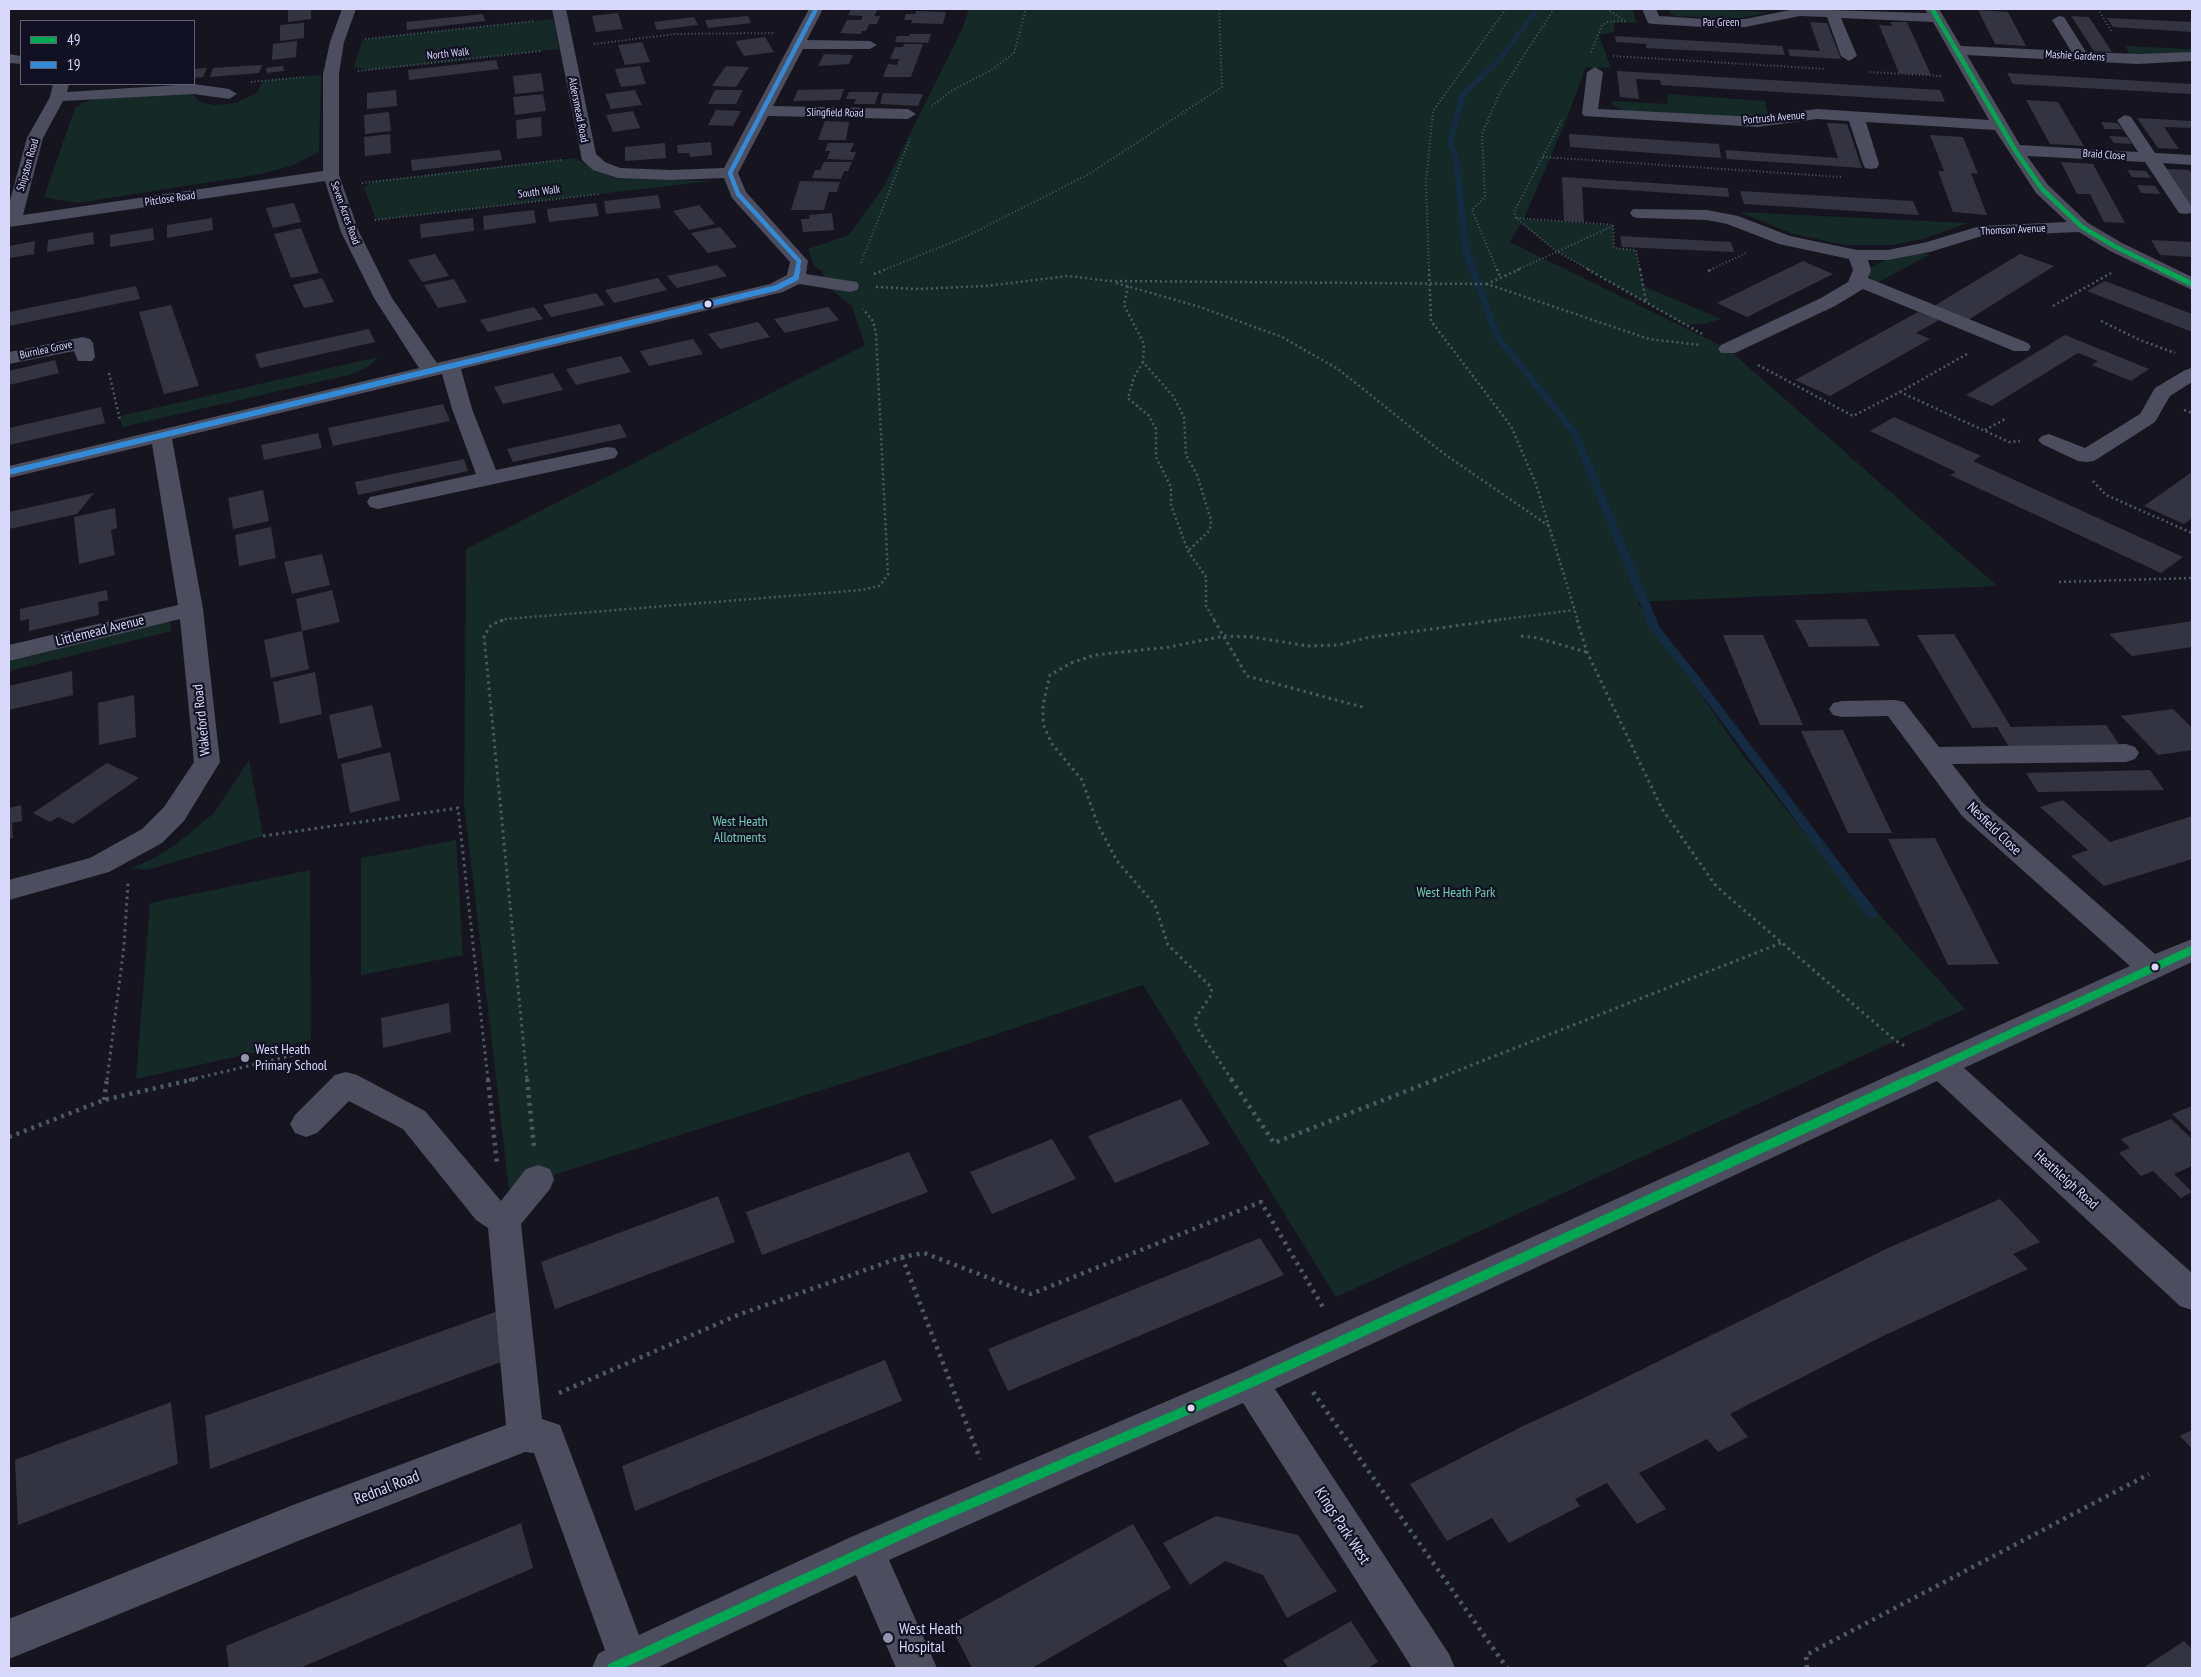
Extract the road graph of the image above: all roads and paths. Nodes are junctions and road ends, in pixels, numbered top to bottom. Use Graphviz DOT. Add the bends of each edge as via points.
graph roads {
  1 [pos="349,9"];
  2 [pos="816,9"];
  3 [pos="1026,9"];
  4 [pos="1220,9"];
  5 [pos="1506,9"];
  6 [pos="1554,9"];
  7 [pos="1607,9"];
  8 [pos="2098,9"];
  9 [pos="1799,10"];
  10 [pos="1832,13"];
  11 [pos="1934,13"];
  12 [pos="560,14"];
  13 [pos="1651,14"];
  14 [pos="2104,18"];
  15 [pos="2060,20"];
  16 [pos="1626,21"];
  17 [pos="801,39"];
  18 [pos="337,42"];
  19 [pos="870,46"];
  20 [pos="566,48"];
  21 [pos="1958,50"];
  22 [pos="1849,56"];
  23 [pos="2081,56"];
  24 [pos="2192,56"];
  25 [pos="1592,64"];
  26 [pos="1827,69"];
  27 [pos="1866,71"];
  28 [pos="330,74"];
  29 [pos="1905,74"];
  30 [pos="194,89"];
  31 [pos="60,90"];
  32 [pos="228,94"];
  33 [pos="929,108"];
  34 [pos="762,111"];
  35 [pos="908,114"];
  36 [pos="1565,115"];
  37 [pos="1856,117"];
  38 [pos="2125,120"];
  39 [pos="2000,125"];
  40 [pos="911,137"];
  41 [pos="2015,150"];
  42 [pos="588,156"];
  43 [pos="1543,157"];
  44 [pos="2151,158"];
  45 [pos="2192,160"];
  46 [pos="1871,164"];
  47 [pos="730,173"];
  48 [pos="1842,177"];
  49 [pos="334,181"];
  50 [pos="602,194"];
  51 [pos="2185,209"];
  52 [pos="1639,213"];
  53 [pos="1516,218"];
  54 [pos="11,222"];
  55 [pos="348,224"];
  56 [pos="1613,226"];
  57 [pos="2082,227"];
  58 [pos="1778,237"];
  59 [pos="1556,251"];
  60 [pos="1856,255"];
  61 [pos="2138,258"];
  62 [pos="1708,271"];
  63 [pos="1500,277"];
  64 [pos="796,278"];
  65 [pos="1858,280"];
  66 [pos="1110,281"];
  67 [pos="1429,282"];
  68 [pos="828,284"];
  69 [pos="852,284"];
  70 [pos="1487,284"];
  71 [pos="2192,284"];
  72 [pos="1128,286"];
  73 [pos="1646,302"];
  74 [pos="2053,306"];
  75 [pos="2101,321"];
  76 [pos="83,342"];
  77 [pos="1728,349"];
  78 [pos="1971,352"];
  79 [pos="2176,353"];
  80 [pos="9,358"];
  81 [pos="1998,361"];
  82 [pos="1143,362"];
  83 [pos="440,368"];
  84 [pos="2192,374"];
  85 [pos="1900,392"];
  86 [pos="2007,418"];
  87 [pos="1984,431"];
  88 [pos="160,435"];
  89 [pos="2049,440"];
  90 [pos="126,444"];
  91 [pos="607,453"];
  92 [pos="2086,456"];
  93 [pos="9,472"];
  94 [pos="489,479"];
  95 [pos="378,502"];
  96 [pos="1550,526"];
  97 [pos="2192,533"];
  98 [pos="1188,551"];
  99 [pos="2192,578"];
  100 [pos="2059,582"];
  101 [pos="191,609"];
  102 [pos="1574,610"];
  103 [pos="1224,636"];
  104 [pos="1521,636"];
  105 [pos="1587,652"];
  106 [pos="9,653"];
  107 [pos="1366,708"];
  108 [pos="1842,709"];
  109 [pos="2126,753"];
  110 [pos="1932,756"];
  111 [pos="263,836"];
  112 [pos="128,880"];
  113 [pos="9,890"];
  114 [pos="1781,943"];
  115 [pos="2192,950"];
  116 [pos="2151,968"];
  117 [pos="307,1052"];
  118 [pos="1940,1066"];
  119 [pos="104,1100"];
  120 [pos="306,1124"];
  121 [pos="9,1136"];
  122 [pos="538,1180"];
  123 [pos="504,1221"];
  124 [pos="902,1257"];
  125 [pos="2192,1295"];
  126 [pos="1342,1340"];
  127 [pos="1293,1362"];
  128 [pos="1250,1383"];
  129 [pos="526,1436"];
  130 [pos="2149,1474"];
  131 [pos="993,1494"];
  132 [pos="865,1550"];
  133 [pos="9,1639"];
  134 [pos="620,1664"];
  135 [pos="917,1668"];
  136 [pos="1435,1668"];
  137 [pos="1506,1668"];
  138 [pos="1807,1668"];
  1 -- 18 [label="street, Seven Acres Road"];
  2 -- 17 [label="street"];
  3 -- 33 [label="path" via="1014,53"];
  4 -- 69 [label="path" via="1222,87 1089,174 967,236"];
  5 -- 67 [label="path" via="1433,111 1426,182"];
  6 -- 63 [label="path" via="1499,94 1482,134 1485,197 1472,210"];
  7 -- 16 [label="path"];
  8 -- 14 [label="path"];
  9 -- 10 [label="street, Par Green"];
  9 -- 13 [label="street, Par Green" via="1745,23 1720,24"];
  10 -- 11 [label="street, Par Green"];
  10 -- 22 [label="street"];
  11 -- 21 [label="street"];
  12 -- 18 [label="path, North Walk"];
  12 -- 20 [label="street, Aldersmead Road"];
  13 -- 16 [label="path"];
  15 -- 23 [label="street"];
  16 -- 25 [label="path" via="1607,22 1602,26"];
  17 -- 19 [label="street"];
  17 -- 20 [label="path, North Walk" via="675,34"];
  17 -- 34 [label="street"];
  18 -- 28 [label="street, Seven Acres Road"];
  20 -- 28 [label="path, North Walk"];
  20 -- 42 [label="street, Aldersmead Road"];
  21 -- 23 [label="street, Mashie Gardens"];
  21 -- 39 [label="street"];
  23 -- 24 [label="street, Mashie Gardens" via="2138,59"];
  25 -- 26 [label="path" via="1613,56"];
  25 -- 37 [label="street, Portrush Avenue" via="1590,113 1726,122 1757,122 1818,114"];
  27 -- 29 [label="path"];
  28 -- 30 [label="path, North Walk"];
  28 -- 49 [label="street, Seven Acres Road"];
  30 -- 31 [label="street"];
  30 -- 32 [label="street"];
  31 -- 54 [label="street, Shipston Road" via="35,138"];
  34 -- 35 [label="street, Slingfield Road"];
  34 -- 47 [label="street"];
  36 -- 43 [label="path"];
  37 -- 39 [label="street, Portrush Avenue"];
  37 -- 46 [label="street"];
  38 -- 44 [label="street"];
  39 -- 41 [label="street"];
  40 -- 69 [label="path"];
  41 -- 44 [label="street, Braid Close"];
  41 -- 57 [label="street" via="2042,189"];
  42 -- 47 [label="street, Aldersmead Road" via="599,166 618,173"];
  42 -- 49 [label="path"];
  43 -- 48 [label="path"];
  43 -- 53 [label="path" via="1514,212"];
  44 -- 45 [label="street, Braid Close"];
  44 -- 51 [label="street"];
  47 -- 64 [label="street" via="738,194 799,261"];
  49 -- 54 [label="street, Pitclose Road"];
  49 -- 55 [label="street, Seven Acres Road"];
  50 -- 55 [label="path, South Walk"];
  52 -- 56 [label="path" via="1636,222 1621,222"];
  52 -- 58 [label="street, Thomson Avenue" via="1707,214"];
  53 -- 56 [label="path"];
  53 -- 59 [label="path"];
  55 -- 83 [label="street, Seven Acres Road" via="383,298"];
  56 -- 59 [label="path"];
  56 -- 73 [label="path" via="1614,248 1636,250"];
  57 -- 60 [label="street, Thomson Avenue" via="1980,231 1930,247 1888,255"];
  57 -- 61 [label="street"];
  58 -- 60 [label="street, Thomson Avenue"];
  58 -- 62 [label="path"];
  59 -- 63 [label="path"];
  59 -- 73 [label="path"];
  60 -- 65 [label="street" via="1862,270"];
  61 -- 71 [label="street"];
  61 -- 74 [label="path"];
  63 -- 70 [label="path"];
  64 -- 68 [label="street"];
  64 -- 83 [label="street" via="776,288"];
  65 -- 77 [label="street" via="1856,285 1828,302"];
  65 -- 81 [label="street" via="2027,343"];
  66 -- 67 [label="path"];
  66 -- 69 [label="path" via="1068,276 986,286 917,289"];
  66 -- 72 [label="path"];
  67 -- 70 [label="path"];
  67 -- 96 [label="path" via="1431,321 1511,426"];
  68 -- 69 [label="street"];
  68 -- 122 [label="path" via="860,306 873,321 876,334 888,576 879,586 506,619 490,625 484,636"];
  70 -- 77 [label="path" via="1649,338"];
  72 -- 82 [label="path" via="1124,305 1144,344"];
  72 -- 96 [label="path" via="1200,307 1282,337 1330,365 1443,452"];
  73 -- 77 [label="path"];
  75 -- 79 [label="path"];
  76 -- 80 [label="street, Burnlea Grove"];
  76 -- 90 [label="path" via="104,354"];
  77 -- 85 [label="path" via="1853,416"];
  78 -- 85 [label="path"];
  82 -- 98 [label="path" via="1134,377 1128,398 1149,416 1156,429 1156,458 1171,487 1171,505"];
  82 -- 98 [label="path" via="1173,396 1184,417 1186,455 1197,475 1211,520 1210,530"];
  83 -- 88 [label="street"];
  83 -- 94 [label="street, Seven Acres Road" via="462,409"];
  84 -- 92 [label="street" via="2162,392 2148,418"];
  85 -- 87 [label="path"];
  86 -- 87 [label="path"];
  87 -- 89 [label="path" via="2009,442"];
  88 -- 90 [label="street"];
  88 -- 101 [label="street, Wakeford Road"];
  89 -- 92 [label="street"];
  90 -- 93 [label="street"];
  91 -- 94 [label="street"];
  92 -- 97 [label="path" via="2084,471 2106,495"];
  94 -- 95 [label="street"];
  96 -- 102 [label="path"];
  98 -- 103 [label="path" via="1206,577 1206,606"];
  99 -- 100 [label="path"];
  101 -- 106 [label="street, Littlemead Avenue"];
  101 -- 113 [label="street, Wakeford Road" via="207,762 174,814 152,836 99,865"];
  102 -- 103 [label="path" via="1338,645 1308,646"];
  102 -- 105 [label="path"];
  103 -- 107 [label="path" via="1247,676"];
  103 -- 114 [label="path" via="1169,647 1095,655 1070,663 1050,675 1042,705 1043,724 1052,744 1082,780 1098,825 1117,861 1156,905 1168,944 1212,988 1210,997 1196,1017 1196,1026 1274,1143"];
  104 -- 105 [label="path"];
  105 -- 114 [label="path" via="1662,809 1716,886"];
  108 -- 110 [label="street, Nesfield Close" via="1895,708"];
  109 -- 110 [label="street"];
  110 -- 116 [label="street, Nesfield Close" via="1972,809"];
  111 -- 123 [label="path" via="458,808"];
  112 -- 119 [label="path" via="124,946"];
  114 -- 118 [label="path" via="1896,1041"];
  115 -- 116 [label="street"];
  116 -- 118 [label="street"];
  117 -- 119 [label="path"];
  118 -- 125 [label="street, Heathleigh Road"];
  118 -- 126 [label="street"];
  119 -- 121 [label="path"];
  120 -- 123 [label="street" via="346,1084 414,1120 488,1210"];
  122 -- 123 [label="street"];
  123 -- 129 [label="street"];
  124 -- 126 [label="path" via="924,1253 1031,1294 1261,1202"];
  124 -- 129 [label="path" via="738,1315 547,1398"];
  124 -- 131 [label="path"];
  126 -- 127 [label="street"];
  127 -- 128 [label="street"];
  127 -- 137 [label="path"];
  128 -- 131 [label="street"];
  128 -- 136 [label="street, Kings Park West"];
  129 -- 133 [label="street, Rednal Road" via="293,1524"];
  129 -- 134 [label="street" via="547,1437"];
  130 -- 138 [label="path" via="1806,1655"];
  131 -- 132 [label="street"];
  132 -- 134 [label="street"];
  132 -- 135 [label="street"];
}
